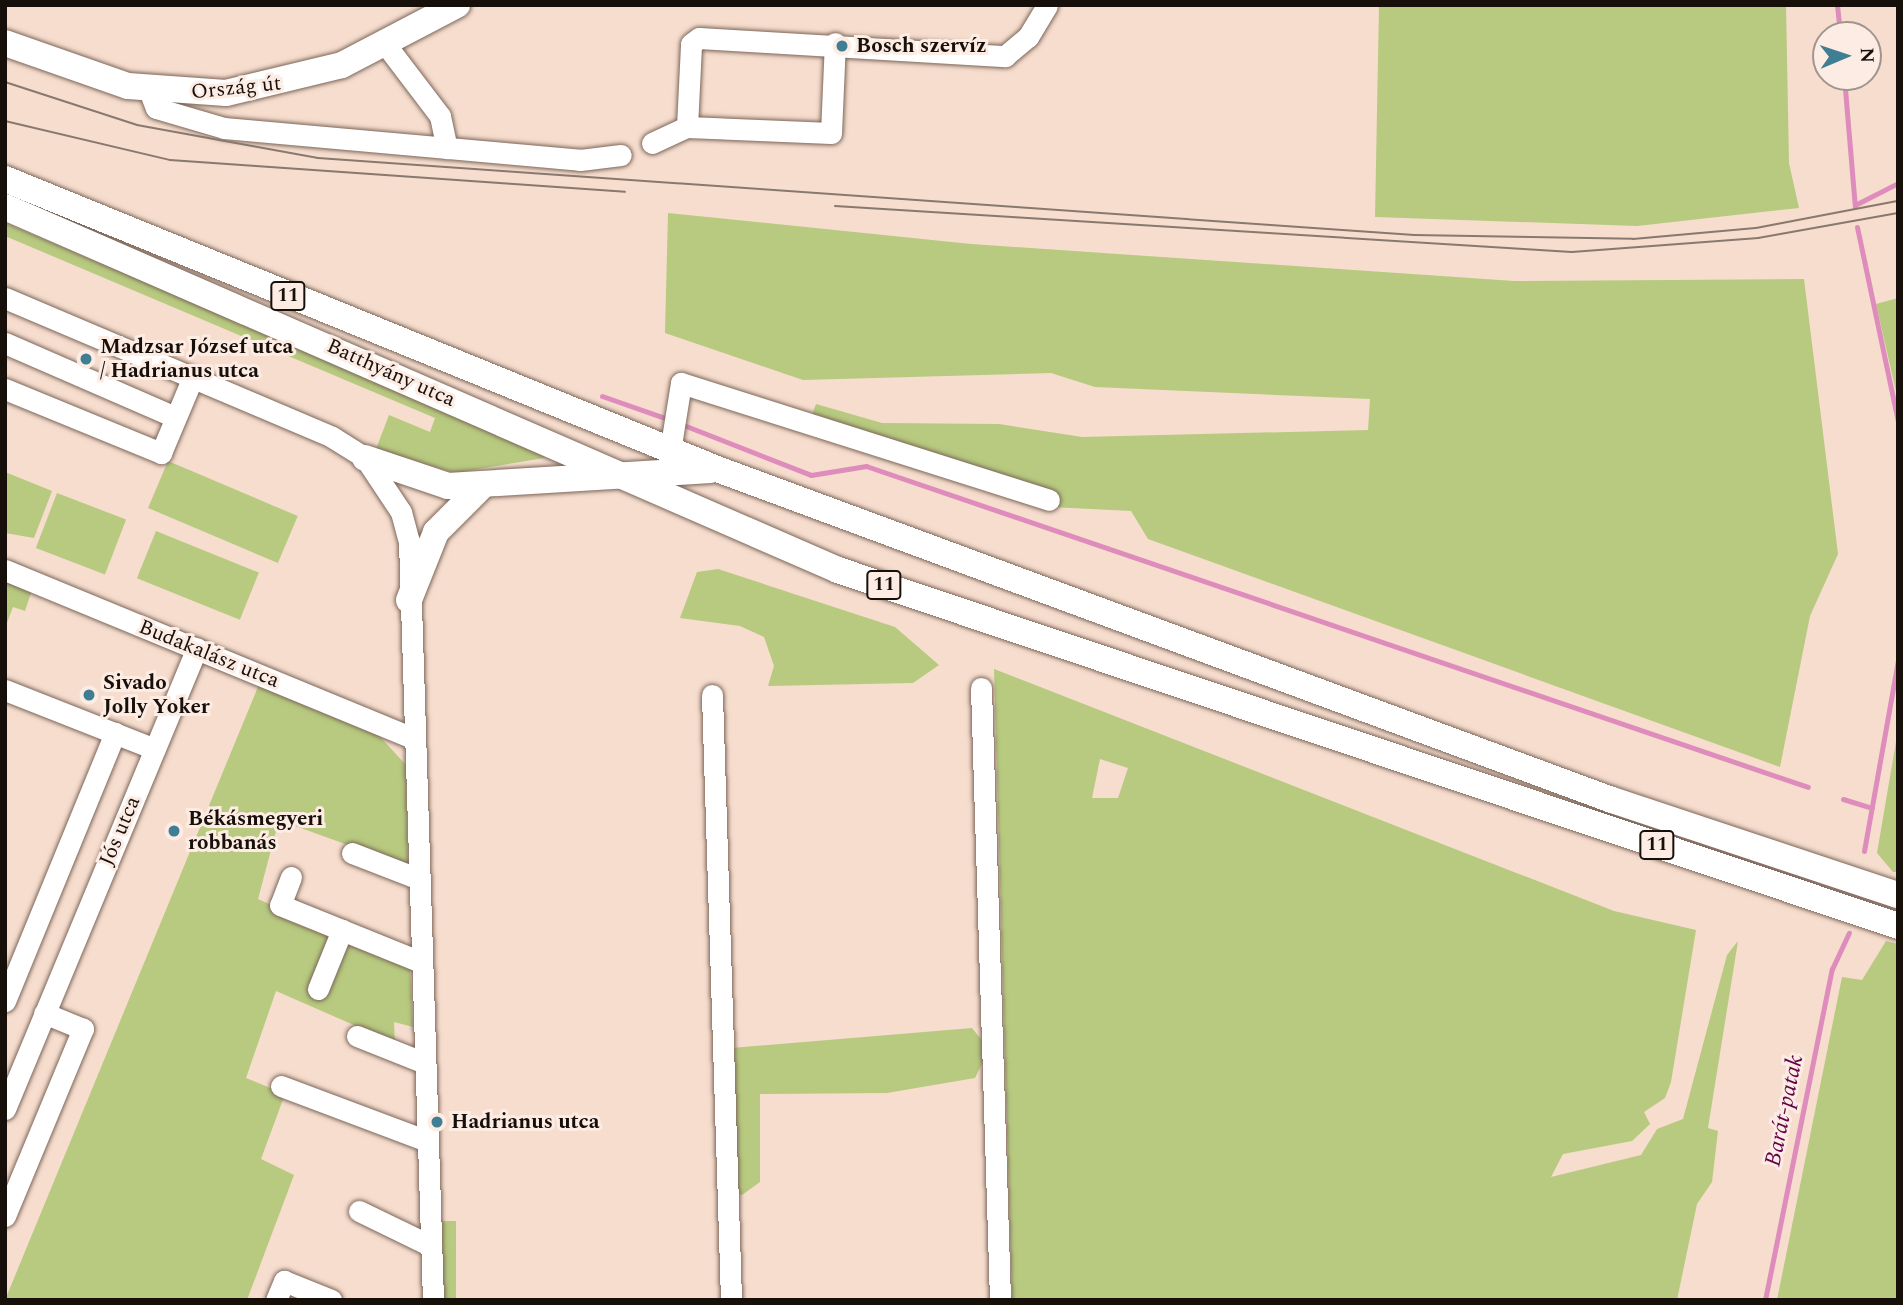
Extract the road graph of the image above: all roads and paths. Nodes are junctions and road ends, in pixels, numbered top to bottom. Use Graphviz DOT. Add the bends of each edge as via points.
graph roads {
  1 [pos="457,5"];
  2 [pos="1047,5"];
  3 [pos="5,43"];
  4 [pos="835,43"];
  5 [pos="386,45"];
  6 [pos="149,90"];
  7 [pos="687,127"];
  8 [pos="652,142"];
  9 [pos="447,148"];
  10 [pos="621,156"];
  11 [pos="5,179"];
  12 [pos="5,207"];
  13 [pos="5,298"];
  14 [pos="5,343"];
  15 [pos="192,377"];
  16 [pos="5,389"];
  17 [pos="175,417"];
  18 [pos="670,451"];
  19 [pos="365,458"];
  20 [pos="717,470"];
  21 [pos="620,478"];
  22 [pos="482,486"];
  23 [pos="1049,500"];
  24 [pos="5,570"];
  25 [pos="409,600"];
  26 [pos="197,649"];
  27 [pos="981,688"];
  28 [pos="5,690"];
  29 [pos="712,695"];
  30 [pos="115,733"];
  31 [pos="413,738"];
  32 [pos="155,749"];
  33 [pos="352,853"];
  34 [pos="291,877"];
  35 [pos="419,878"];
  36 [pos="1898,895"];
  37 [pos="1898,926"];
  38 [pos="342,930"];
  39 [pos="421,961"];
  40 [pos="318,989"];
  41 [pos="5,1001"];
  42 [pos="44,1013"];
  43 [pos="357,1036"];
  44 [pos="425,1063"];
  45 [pos="281,1086"];
  46 [pos="5,1109"];
  47 [pos="428,1141"];
  48 [pos="359,1211"];
  49 [pos="5,1216"];
  50 [pos="431,1246"];
  51 [pos="276,1300"];
  52 [pos="331,1300"];
  53 [pos="433,1300"];
  54 [pos="731,1300"];
  55 [pos="1000,1300"];
  1 -- 5 [label="main road, Ország út"];
  2 -- 4 [label="street" via="1028,37 1004,55"];
  3 -- 6 [label="main road, Ország út" via="59,66"];
  4 -- 7 [label="street" via="699,38 691,44"];
  4 -- 7 [label="street" via="831,133"];
  5 -- 6 [label="main road, Ország út" via="268,87 204,94"];
  5 -- 9 [label="street" via="440,116"];
  6 -- 9 [label="street" via="156,108 224,128"];
  7 -- 8 [label="street"];
  9 -- 10 [label="street" via="580,160"];
  11 -- 18 [label="main road, Batthyány utca / 11"];
  12 -- 21 [label="main road, Batthyány utca / 11" via="375,364"];
  13 -- 15 [label="street"];
  14 -- 17 [label="street"];
  15 -- 17 [label="street"];
  15 -- 19 [label="street" via="332,437"];
  16 -- 17 [label="street" via="161,453"];
  18 -- 20 [label="main road, 11"];
  18 -- 23 [label="street" via="681,383"];
  19 -- 22 [label="main road" via="428,482"];
  19 -- 25 [label="street" via="401,512 409,541"];
  20 -- 21 [label="main road"];
  20 -- 36 [label="main road, 11" via="1600,796"];
  21 -- 22 [label="main road"];
  21 -- 37 [label="main road, 11" via="838,570"];
  22 -- 25 [label="main road" via="436,532"];
  24 -- 26 [label="street, Budakalász utca"];
  25 -- 31 [label="street"];
  26 -- 31 [label="street, Budakalász utca"];
  26 -- 32 [label="street, Jós utca"];
  27 -- 55 [label="street"];
  28 -- 30 [label="street"];
  29 -- 54 [label="street"];
  30 -- 32 [label="street"];
  30 -- 41 [label="street, Jós utca"];
  31 -- 35 [label="street"];
  32 -- 42 [label="street, Jós utca"];
  33 -- 35 [label="street"];
  34 -- 38 [label="street" via="280,905"];
  35 -- 39 [label="street"];
  38 -- 39 [label="street"];
  38 -- 40 [label="street"];
  39 -- 44 [label="street"];
  42 -- 46 [label="street, Jós utca"];
  42 -- 49 [label="street" via="83,1029"];
  43 -- 44 [label="street"];
  44 -- 47 [label="street"];
  45 -- 47 [label="street"];
  47 -- 50 [label="street"];
  48 -- 50 [label="street"];
  50 -- 53 [label="street"];
  51 -- 52 [label="street" via="284,1281"];
}
